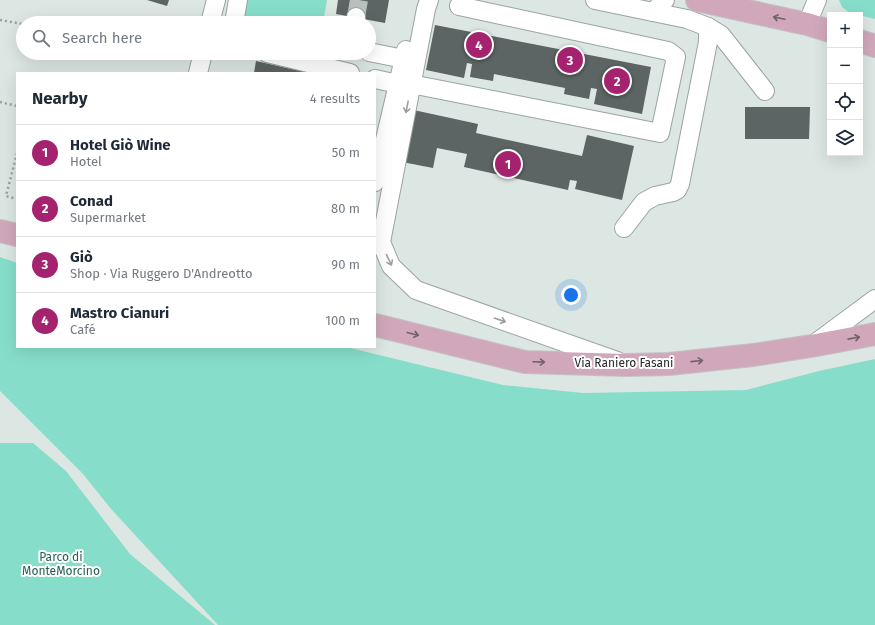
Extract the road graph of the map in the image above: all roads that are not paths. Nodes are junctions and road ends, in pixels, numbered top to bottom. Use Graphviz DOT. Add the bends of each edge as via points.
graph roads {
  1 [pos="216,0"];
  2 [pos="238,0"];
  3 [pos="418,0"];
  4 [pos="429,0"];
  5 [pos="595,0"];
  6 [pos="697,0"];
  7 [pos="817,0"];
  8 [pos="459,6"];
  9 [pos="659,6"];
  10 [pos="212,16"];
  11 [pos="235,16"];
  12 [pos="807,24"];
  13 [pos="708,27"];
  14 [pos="827,30"];
  15 [pos="863,42"];
  16 [pos="875,46"];
  17 [pos="376,53"];
  18 [pos="404,59"];
  19 [pos="201,60"];
  20 [pos="296,60"];
  21 [pos="198,72"];
  22 [pos="346,72"];
  23 [pos="376,79"];
  24 [pos="405,84"];
  25 [pos="765,91"];
  26 [pos="376,179"];
  27 [pos="624,228"];
  28 [pos="0,231"];
  29 [pos="16,235"];
  30 [pos="875,299"];
  31 [pos="376,325"];
  32 [pos="875,334"];
  33 [pos="811,346"];
  34 [pos="626,365"];
  1 -- 10 [label="street"];
  2 -- 11 [label="street"];
  3 -- 18 [label="street"];
  4 -- 24 [label="street"];
  5 -- 9 [label="street"];
  12 -- 6 [label="main road, one-way"];
  7 -- 12 [label="street"];
  8 -- 24 [label="street" via="668,51 676,57 660,133"];
  9 -- 13 [label="street"];
  12 -- 14 [label="main road"];
  13 -- 25 [label="street" via="721,35"];
  13 -- 27 [label="street" via="708,42 680,184 677,190 644,202"];
  15 -- 16 [label="main road"];
  17 -- 18 [label="street"];
  18 -- 24 [label="street"];
  19 -- 21 [label="street"];
  20 -- 22 [label="street"];
  23 -- 24 [label="street"];
  24 -- 26 [label="street"];
  24 -- 34 [label="street, one-way" via="381,242 391,266 416,290"];
  28 -- 29 [label="main road"];
  30 -- 33 [label="street"];
  31 -- 34 [label="main road, Via Raniero Fasani, one-way" via="525,362"];
  33 -- 32 [label="main road, Via Raniero Fasani, one-way"];
  34 -- 33 [label="main road, Via Raniero Fasani, one-way" via="676,363"];
}
